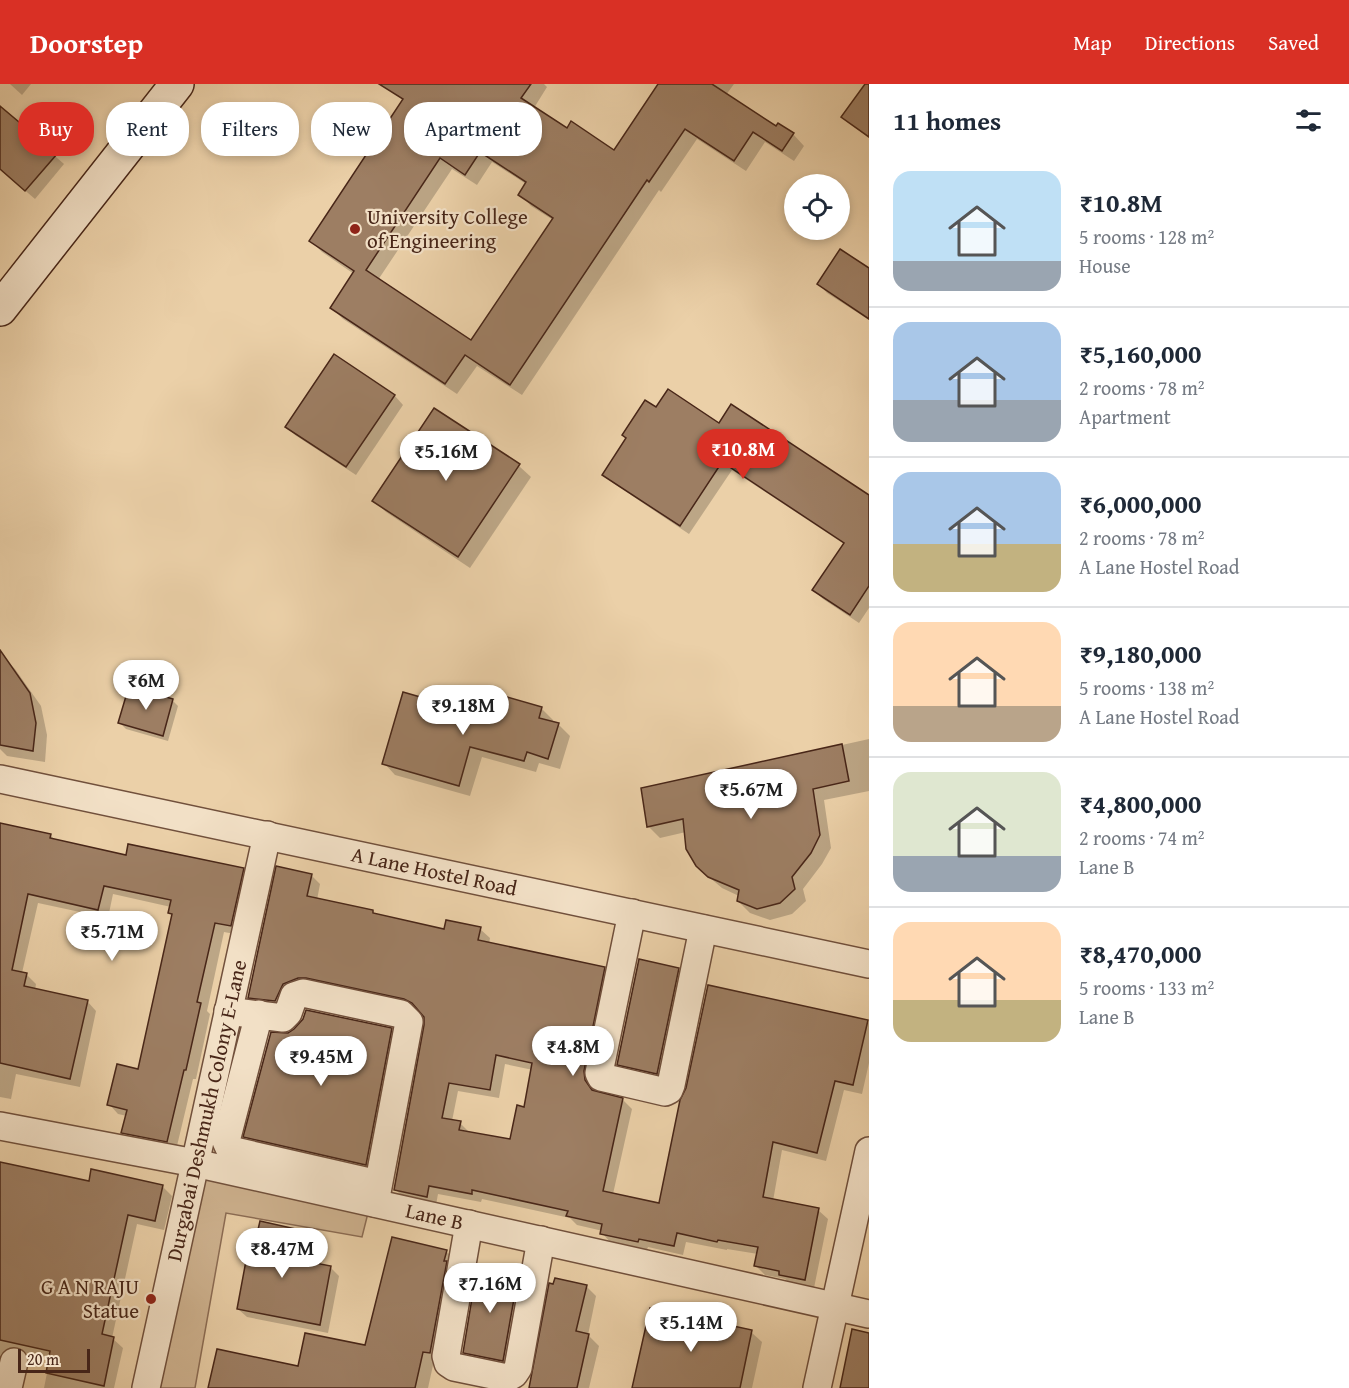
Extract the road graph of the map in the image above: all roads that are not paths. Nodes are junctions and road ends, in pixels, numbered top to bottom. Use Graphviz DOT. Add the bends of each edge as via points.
graph roads {
  1 [pos="177,84"];
  2 [pos="0,309"];
  3 [pos="0,779"];
  4 [pos="267,835"];
  5 [pos="632,913"];
  6 [pos="703,929"];
  7 [pos="869,964"];
  8 [pos="228,1011"];
  9 [pos="259,1014"];
  10 [pos="0,1126"];
  11 [pos="869,1151"];
  12 [pos="195,1163"];
  13 [pos="377,1194"];
  14 [pos="468,1224"];
  15 [pos="541,1240"];
  16 [pos="835,1306"];
  17 [pos="869,1314"];
  18 [pos="146,1388"];
  19 [pos="817,1388"];
  1 -- 2 [label="main road"];
  3 -- 4 [label="street, A Lane Hostel Road"];
  4 -- 5 [label="street, A Lane Hostel Road"];
  4 -- 8 [label="street, Durgabai Deshmukh Colony E-Lane"];
  5 -- 6 [label="street, A Lane Hostel Road"];
  5 -- 6 [label="street" via="598,1073 601,1077 664,1092 672,1085"];
  6 -- 7 [label="street, A Lane Hostel Road"];
  8 -- 9 [label="street"];
  8 -- 12 [label="street, Durgabai Deshmukh Colony E-Lane"];
  9 -- 13 [label="street" via="226,1141 230,1150"];
  9 -- 13 [label="street" via="286,1016 294,996 303,993 401,1014 410,1022"];
  10 -- 12 [label="street, Lane B"];
  11 -- 16 [label="street"];
  12 -- 13 [label="street, Lane B"];
  12 -- 18 [label="street, Durgabai Deshmukh Colony E-Lane"];
  13 -- 14 [label="street, Lane B"];
  14 -- 15 [label="street, Lane B"];
  14 -- 15 [label="street" via="446,1356 454,1367 507,1378 514,1374"];
  15 -- 16 [label="street, Lane B"];
  16 -- 17 [label="street, Lane B"];
  16 -- 19 [label="street"];
}
